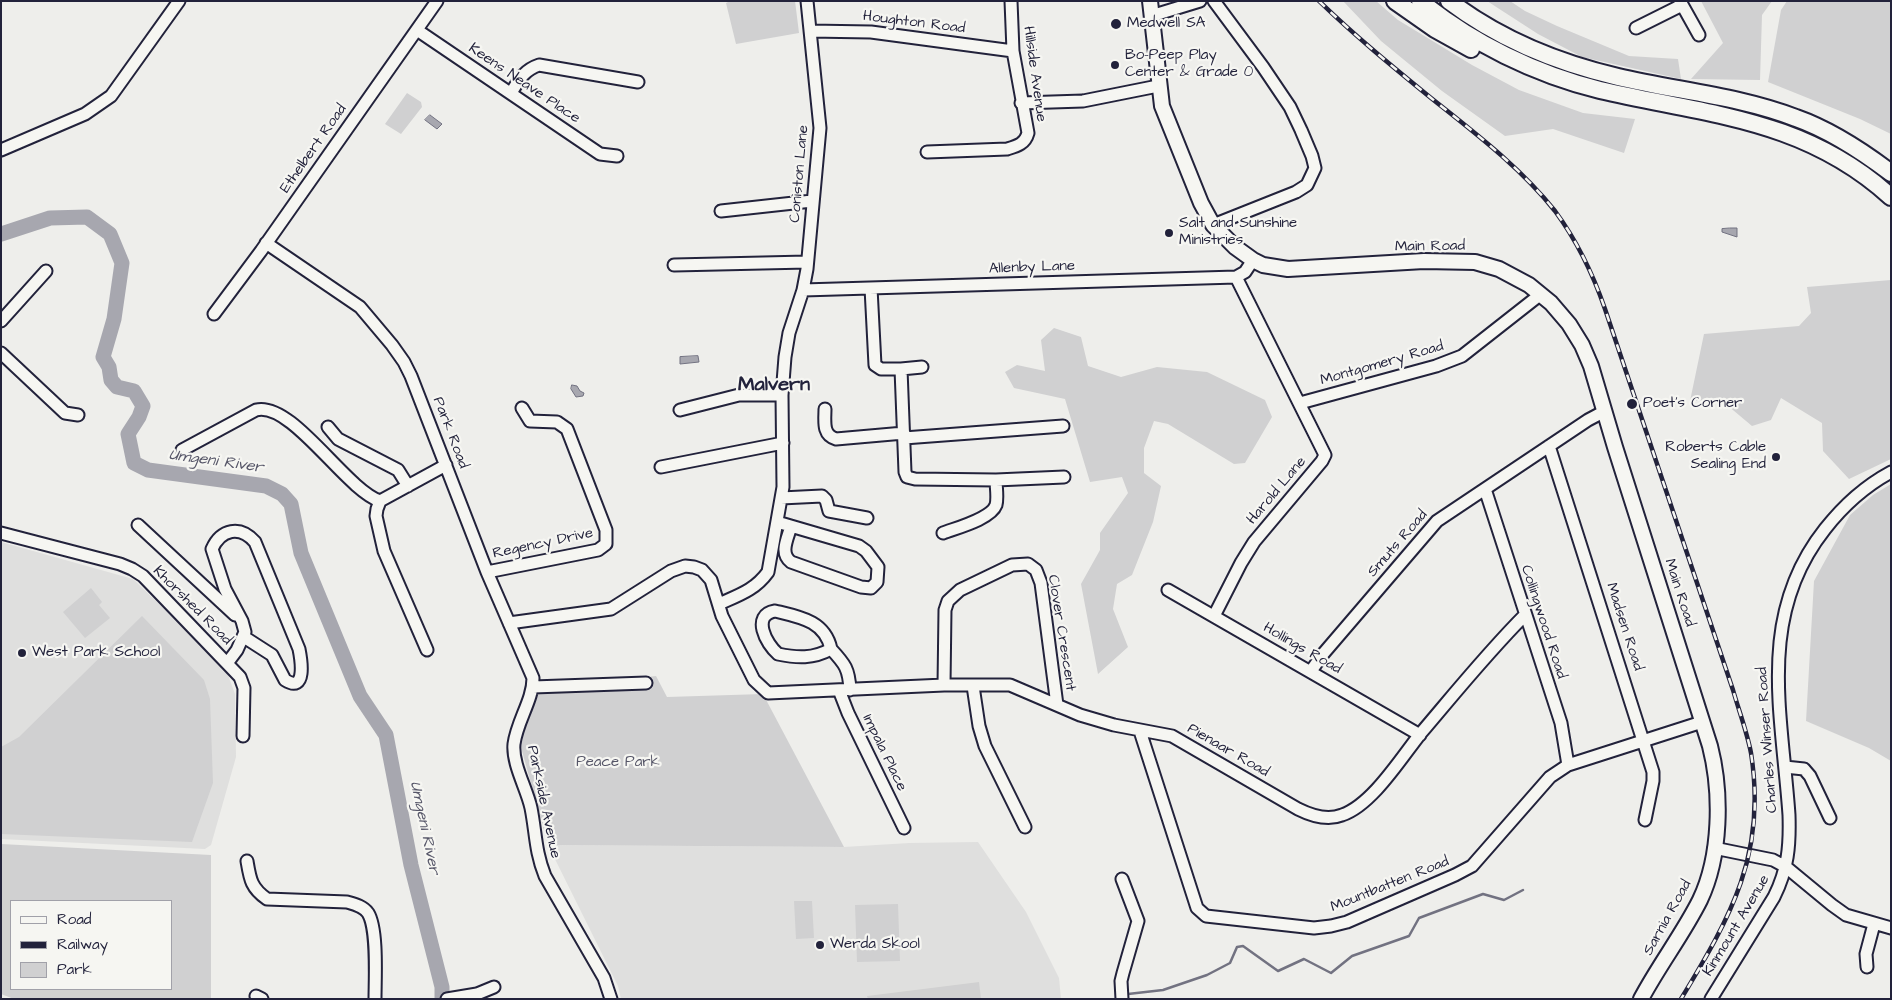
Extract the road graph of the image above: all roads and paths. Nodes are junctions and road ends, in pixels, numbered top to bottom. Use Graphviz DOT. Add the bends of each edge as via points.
graph roads {
  1 [pos="179,1"];
  2 [pos="437,1"];
  3 [pos="807,1"];
  4 [pos="1011,1"];
  5 [pos="1150,1"];
  6 [pos="1200,1"];
  7 [pos="1214,1"];
  8 [pos="1395,1"];
  9 [pos="1420,1"];
  10 [pos="1450,1"];
  11 [pos="1467,1"];
  12 [pos="1681,3"];
  13 [pos="1151,16"];
  14 [pos="1636,28"];
  15 [pos="417,30"];
  16 [pos="810,31"];
  17 [pos="1699,36"];
  18 [pos="1013,51"];
  19 [pos="1555,58"];
  20 [pos="638,82"];
  21 [pos="1158,86"];
  22 [pos="511,93"];
  23 [pos="1652,101"];
  24 [pos="1021,103"];
  25 [pos="1,150"];
  26 [pos="927,152"];
  27 [pos="618,156"];
  28 [pos="1891,174"];
  29 [pos="1891,197"];
  30 [pos="812,201"];
  31 [pos="721,211"];
  32 [pos="1213,225"];
  33 [pos="266,243"];
  34 [pos="1252,260"];
  35 [pos="807,262"];
  36 [pos="674,265"];
  37 [pos="46,271"];
  38 [pos="1236,277"];
  39 [pos="871,288"];
  40 [pos="803,290"];
  41 [pos="1541,294"];
  42 [pos="214,314"];
  43 [pos="1,321"];
  44 [pos="1,353"];
  45 [pos="922,367"];
  46 [pos="901,369"];
  47 [pos="782,395"];
  48 [pos="1300,403"];
  49 [pos="522,408"];
  50 [pos="825,409"];
  51 [pos="680,410"];
  52 [pos="1604,411"];
  53 [pos="78,415"];
  54 [pos="1062,426"];
  55 [pos="328,427"];
  56 [pos="904,436"];
  57 [pos="783,443"];
  58 [pos="1550,446"];
  59 [pos="182,450"];
  60 [pos="446,465"];
  61 [pos="661,467"];
  62 [pos="1891,472"];
  63 [pos="1064,477"];
  64 [pos="996,480"];
  65 [pos="408,486"];
  66 [pos="1485,488"];
  67 [pos="781,498"];
  68 [pos="380,501"];
  69 [pos="867,518"];
  70 [pos="777,522"];
  71 [pos="138,525"];
  72 [pos="791,526"];
  73 [pos="1,533"];
  74 [pos="943,533"];
  75 [pos="487,572"];
  76 [pos="1168,590"];
  77 [pos="719,604"];
  78 [pos="1525,615"];
  79 [pos="1214,616"];
  80 [pos="242,621"];
  81 [pos="509,623"];
  82 [pos="244,637"];
  83 [pos="831,649"];
  84 [pos="427,650"];
  85 [pos="228,662"];
  86 [pos="1311,672"];
  87 [pos="646,683"];
  88 [pos="944,685"];
  89 [pos="973,686"];
  90 [pos="533,687"];
  91 [pos="845,690"];
  92 [pos="1057,705"];
  93 [pos="1702,722"];
  94 [pos="1140,731"];
  95 [pos="1420,735"];
  96 [pos="243,736"];
  97 [pos="1644,740"];
  98 [pos="1568,766"];
  99 [pos="1786,766"];
  100 [pos="1830,818"];
  101 [pos="1645,820"];
  102 [pos="1026,827"];
  103 [pos="904,828"];
  104 [pos="1714,848"];
  105 [pos="248,861"];
  106 [pos="1786,867"];
  107 [pos="1122,879"];
  108 [pos="1874,924"];
  109 [pos="1891,928"];
  110 [pos="1867,967"];
  111 [pos="494,987"];
  112 [pos="375,999"];
  113 [pos="447,999"];
  114 [pos="611,999"];
  115 [pos="1122,999"];
  116 [pos="1641,999"];
  117 [pos="1711,999"];
  1 -- 25 [label="street" via="145,59 111,96 85,114"];
  2 -- 15 [label="street, Ethelbert Road"];
  3 -- 16 [label="street, Coniston Lane"];
  4 -- 18 [label="street, Hillside Avenue"];
  5 -- 13 [label="main road, Main Road"];
  6 -- 13 [label="street"];
  7 -- 32 [label="street" via="1290,107 1312,156 1314,168 1307,185 1296,192"];
  8 -- 23 [label="highway" via="1435,30 1528,73 1610,99"];
  9 -- 23 [label="highway" via="1461,31 1523,63 1598,89"];
  10 -- 19 [label="highway" via="1491,29"];
  11 -- 19 [label="highway"];
  12 -- 14 [label="street"];
  12 -- 17 [label="street"];
  13 -- 21 [label="main road, Main Road"];
  15 -- 22 [label="street, Keens Neave Place"];
  15 -- 33 [label="street, Ethelbert Road"];
  16 -- 18 [label="street, Houghton Road" via="871,32"];
  16 -- 30 [label="street, Coniston Lane" via="820,128"];
  18 -- 24 [label="street, Hillside Avenue"];
  19 -- 28 [label="highway" via="1618,77 1730,99 1795,117 1837,137"];
  20 -- 22 [label="street" via="539,65 528,70"];
  21 -- 24 [label="street" via="1083,101"];
  21 -- 32 [label="main road, Main Road" via="1162,106"];
  22 -- 27 [label="street, Keens Neave Place" via="600,154"];
  23 -- 29 [label="highway" via="1750,121 1799,138 1846,162"];
  24 -- 26 [label="street, Hillside Avenue" via="1028,133 1019,145 1007,149"];
  30 -- 31 [label="street"];
  30 -- 35 [label="street, Coniston Lane"];
  32 -- 34 [label="main road, Main Road"];
  33 -- 42 [label="street, Ethelbert Road"];
  33 -- 60 [label="street, Park Road" via="360,308 392,345 411,376"];
  34 -- 38 [label="street" via="1245,272"];
  34 -- 41 [label="main road, Main Road" via="1288,269 1424,261 1475,262 1510,274"];
  35 -- 36 [label="street"];
  35 -- 40 [label="street, Coniston Lane"];
  37 -- 43 [label="street"];
  38 -- 39 [label="street, Allenby Lane"];
  38 -- 48 [label="street, Harold Lane"];
  39 -- 40 [label="street, Allenby Lane"];
  39 -- 46 [label="street" via="874,363 881,369"];
  40 -- 47 [label="street, Coniston Lane" via="788,333"];
  41 -- 48 [label="street, Montgomery Road" via="1462,356"];
  41 -- 52 [label="main road, Main Road" via="1569,324 1582,345"];
  44 -- 53 [label="street" via="65,413"];
  45 -- 46 [label="street"];
  46 -- 56 [label="street"];
  47 -- 51 [label="street" via="739,395"];
  47 -- 57 [label="street, Coniston Lane"];
  48 -- 79 [label="street, Harold Lane" via="1325,455 1254,542"];
  49 -- 75 [label="street, Regency Drive" via="530,421 557,422 568,430 606,530 606,544 598,550"];
  50 -- 56 [label="street" via="825,430 836,439"];
  52 -- 58 [label="street, Smuts Road"];
  52 -- 93 [label="main road, Main Road"];
  54 -- 56 [label="street"];
  55 -- 65 [label="street" via="338,439 398,470"];
  56 -- 64 [label="street" via="905,472 910,478"];
  57 -- 61 [label="street"];
  57 -- 67 [label="street, Coniston Lane"];
  58 -- 66 [label="street, Smuts Road"];
  58 -- 97 [label="street, Madsen Road"];
  59 -- 68 [label="street" via="256,410 265,409 301,431 354,483"];
  60 -- 65 [label="street"];
  60 -- 75 [label="street, Park Road"];
  62 -- 99 [label="street, Charles Winser Road" via="1858,495 1831,522 1800,567 1788,597 1778,662"];
  63 -- 64 [label="street"];
  64 -- 74 [label="street" via="993,509 978,520"];
  65 -- 68 [label="street"];
  66 -- 78 [label="street, Collingwood Road"];
  66 -- 86 [label="street, Smuts Road" via="1432,526"];
  67 -- 69 [label="street" via="822,496 829,511"];
  67 -- 70 [label="street, Coniston Lane"];
  68 -- 84 [label="street" via="376,516 384,551"];
  70 -- 72 [label="street"];
  70 -- 77 [label="street, Coniston Lane" via="768,572 750,590"];
  71 -- 80 [label="street"];
  72 -- 72 [label="street" via="859,546 878,567 877,582 871,588 861,587 791,562 784,552"];
  73 -- 85 [label="street, Khorshed Road" via="132,569 143,576"];
  75 -- 81 [label="street, Park Road"];
  76 -- 79 [label="street, Hollings Road"];
  77 -- 81 [label="street" via="711,580 702,570 685,566 671,571 611,609"];
  77 -- 91 [label="street, Pienaar Road" via="754,680 768,693"];
  78 -- 95 [label="street, Pienaar Road"];
  78 -- 98 [label="street, Collingwood Road" via="1560,724"];
  79 -- 86 [label="street, Hollings Road"];
  80 -- 82 [label="street"];
  80 -- 82 [label="street" via="225,589 212,549 220,537 238,530 250,536 258,550 298,649 302,663 300,678 294,682 285,680 272,655"];
  81 -- 90 [label="street, Park Road" via="531,673"];
  82 -- 85 [label="street"];
  83 -- 83 [label="street, Impala Place" via="819,656 778,654 769,643 762,619 775,611 810,622 822,630"];
  83 -- 91 [label="street, Impala Place" via="849,674"];
  85 -- 96 [label="street, Khorshed Road" via="244,688"];
  86 -- 95 [label="street, Hollings Road"];
  87 -- 90 [label="street"];
  88 -- 89 [label="street, Pienaar Road"];
  88 -- 91 [label="street, Pienaar Road"];
  88 -- 92 [label="street, Clover Crescent" via="945,610 948,601 960,590 1012,566 1028,564 1036,570 1041,583"];
  89 -- 92 [label="street, Pienaar Road" via="1010,685"];
  89 -- 102 [label="street" via="985,746"];
  90 -- 114 [label="street, Parkside Avenue" via="516,728 514,747 531,806 538,860 604,978"];
  91 -- 103 [label="street, Impala Place" via="848,713"];
  92 -- 94 [label="street, Pienaar Road" via="1114,726"];
  93 -- 97 [label="street, Mountbatten Road"];
  93 -- 104 [label="main road, Main Road" via="1716,778 1718,807"];
  94 -- 95 [label="street, Pienaar Road" via="1172,736 1298,809 1326,818 1341,816 1366,801"];
  94 -- 98 [label="street, Mountbatten Road" via="1197,908 1206,916 1314,928 1347,922 1468,868 1550,777"];
  97 -- 98 [label="street, Mountbatten Road"];
  97 -- 101 [label="street, Madsen Road" via="1653,772"];
  99 -- 100 [label="street" via="1804,770 1810,776"];
  99 -- 106 [label="street, Charles Winser Road" via="1790,836"];
  104 -- 106 [label="street" via="1766,858"];
  104 -- 116 [label="main road, Sarnia Road" via="1701,898"];
  105 -- 112 [label="street" via="251,882 267,899 347,902 367,912 374,938"];
  106 -- 108 [label="street" via="1839,911"];
  106 -- 117 [label="street, Kinmount Avenue" via="1774,897"];
  107 -- 115 [label="street" via="1138,921 1123,973"];
  108 -- 109 [label="street"];
  108 -- 110 [label="street" via="1866,954"];
  111 -- 113 [label="street" via="477,994"];
}
